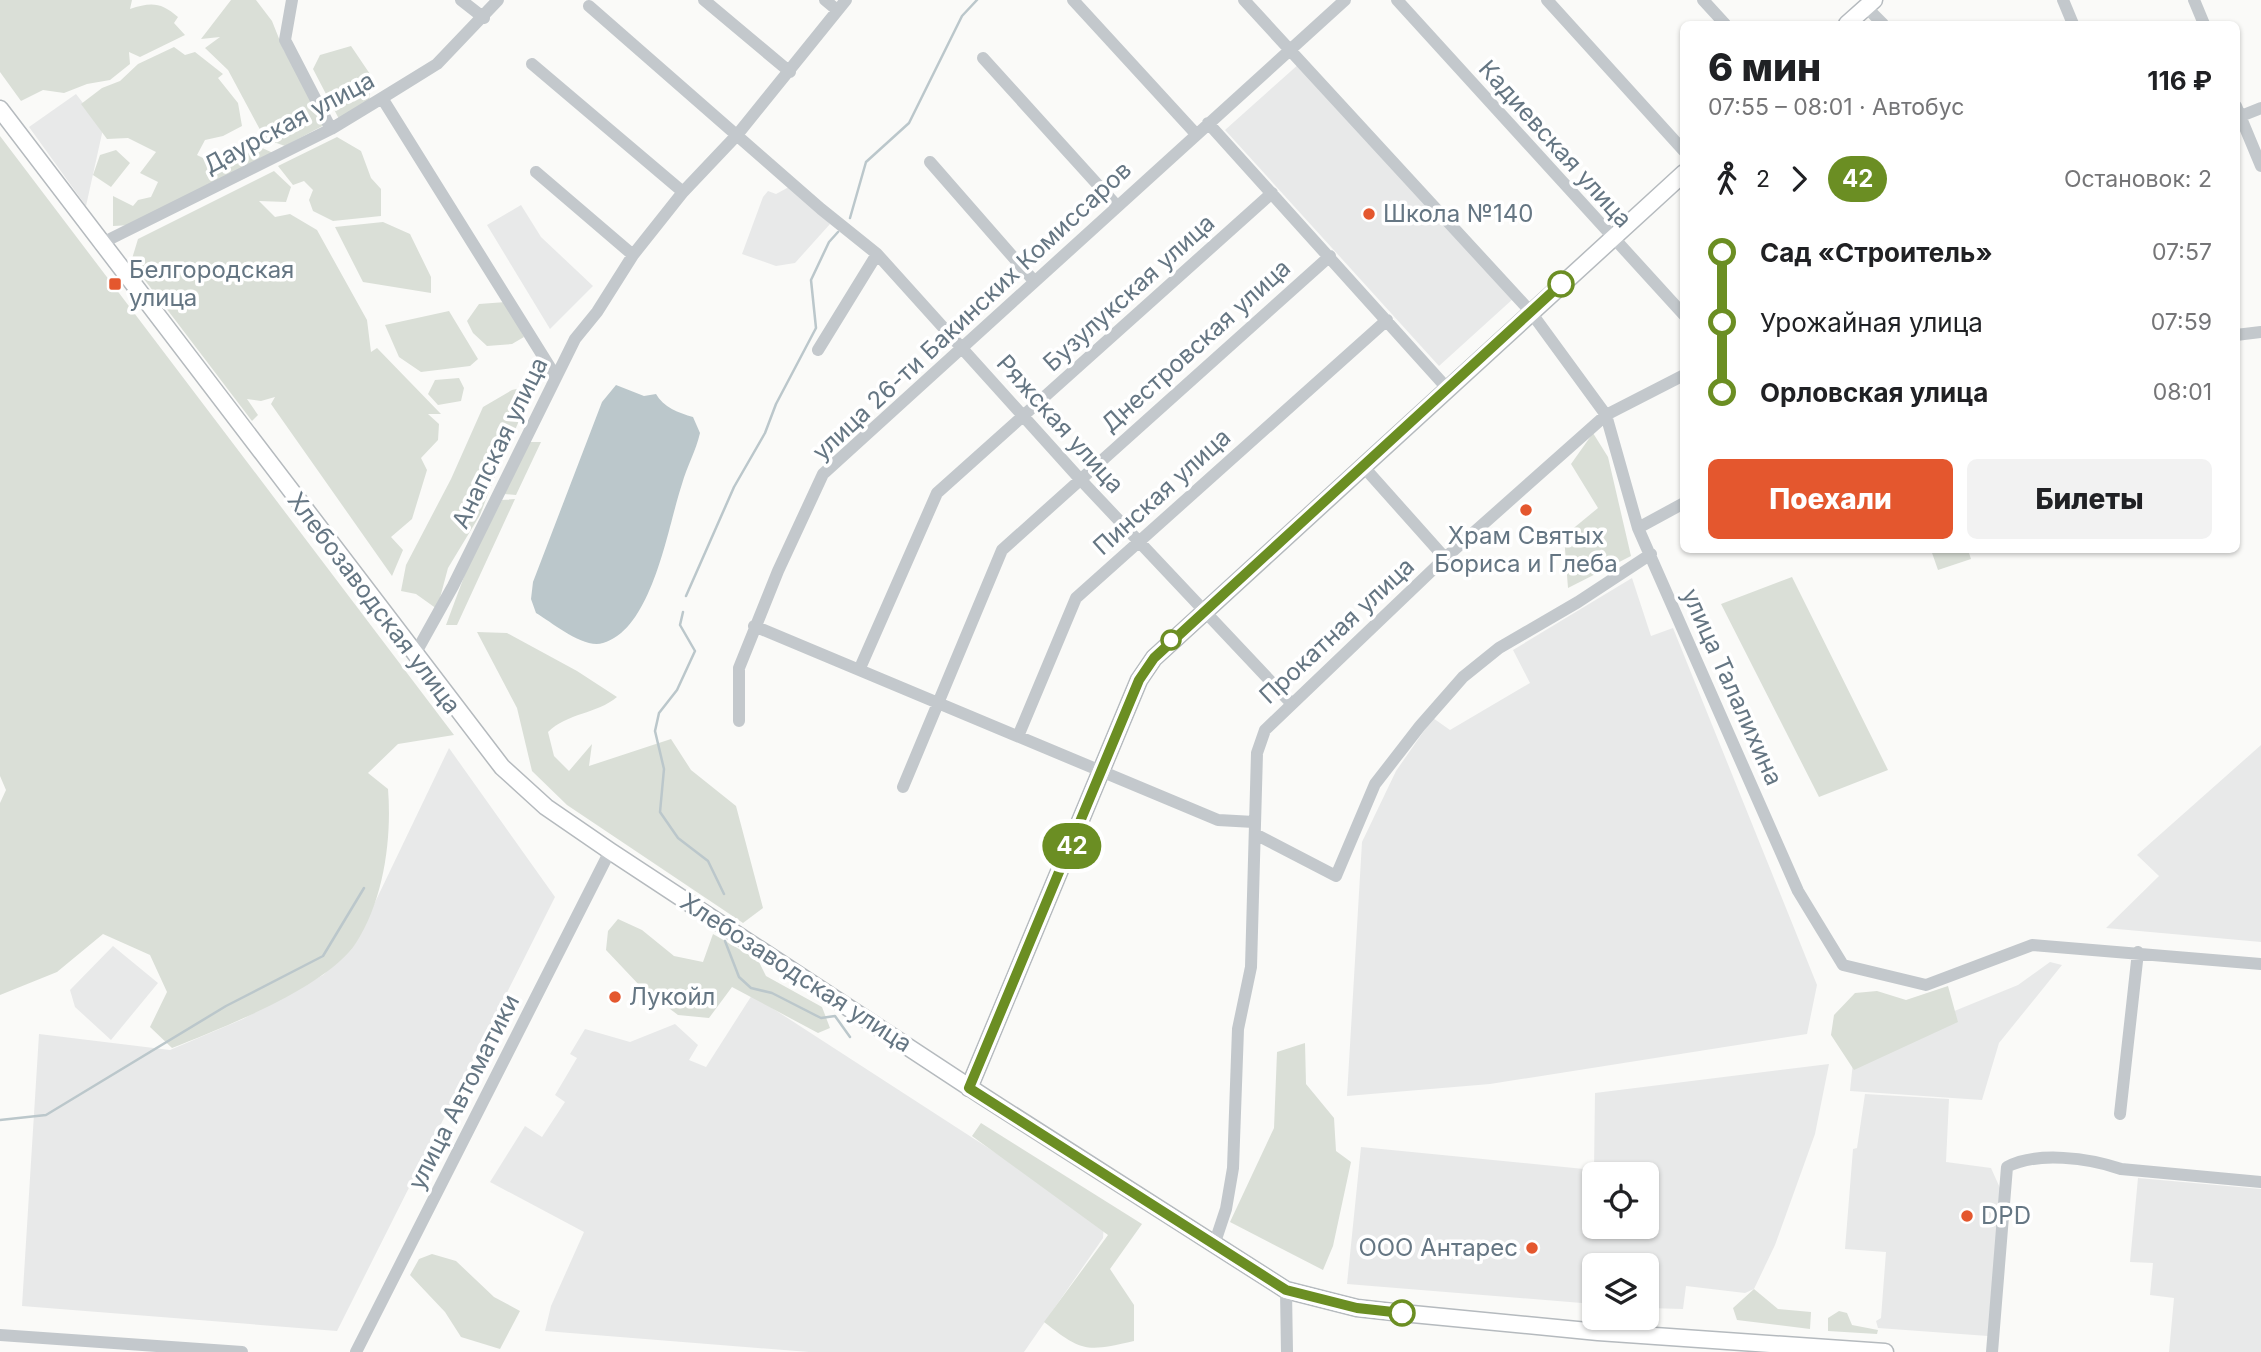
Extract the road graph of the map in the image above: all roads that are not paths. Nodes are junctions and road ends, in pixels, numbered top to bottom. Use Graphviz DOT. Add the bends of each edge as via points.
graph roads {
  1 [pos="292,0"];
  2 [pos="461,0"];
  3 [pos="498,0"];
  4 [pos="704,0"];
  5 [pos="825,0"];
  6 [pos="1073,0"];
  7 [pos="1244,0"];
  8 [pos="1345,0"];
  9 [pos="1397,0"];
  10 [pos="1547,0"];
  11 [pos="1703,0"];
  12 [pos="2063,0"];
  13 [pos="2194,0"];
  14 [pos="1870,4"];
  15 [pos="841,5"];
  16 [pos="589,6"];
  17 [pos="484,18"];
  18 [pos="1722,21"];
  19 [pos="1850,21"];
  20 [pos="1881,21"];
  21 [pos="2072,21"];
  22 [pos="2203,21"];
  23 [pos="1290,47"];
  24 [pos="983,58"];
  25 [pos="532,64"];
  26 [pos="790,72"];
  27 [pos="383,97"];
  28 [pos="2261,108"];
  29 [pos="0,109"];
  30 [pos="2240,113"];
  31 [pos="2240,118"];
  32 [pos="1208,123"];
  33 [pos="331,129"];
  34 [pos="1196,134"];
  35 [pos="737,135"];
  36 [pos="1680,147"];
  37 [pos="930,162"];
  38 [pos="2261,166"];
  39 [pos="536,172"];
  40 [pos="1680,177"];
  41 [pos="683,192"];
  42 [pos="1272,192"];
  43 [pos="1117,206"];
  44 [pos="1612,237"];
  45 [pos="100,244"];
  46 [pos="877,254"];
  47 [pos="633,255"];
  48 [pos="1330,256"];
  49 [pos="1034,281"];
  50 [pos="1680,310"];
  51 [pos="1531,311"];
  52 [pos="1387,320"];
  53 [pos="2261,332"];
  54 [pos="2240,335"];
  55 [pos="963,347"];
  56 [pos="818,350"];
  57 [pos="556,377"];
  58 [pos="1680,377"];
  59 [pos="1446,387"];
  60 [pos="1606,415"];
  61 [pos="1024,416"];
  62 [pos="1362,465"];
  63 [pos="1079,478"];
  64 [pos="1680,505"];
  65 [pos="1638,528"];
  66 [pos="1140,540"];
  67 [pos="1651,554"];
  68 [pos="1446,558"];
  69 [pos="1203,610"];
  70 [pos="754,626"];
  71 [pos="414,656"];
  72 [pos="860,668"];
  73 [pos="938,702"];
  74 [pos="1291,703"];
  75 [pos="739,721"];
  76 [pos="1019,734"];
  77 [pos="1102,772"];
  78 [pos="903,787"];
  79 [pos="1255,828"];
  80 [pos="610,850"];
  81 [pos="2138,952"];
  82 [pos="2261,964"];
  83 [pos="969,1088"];
  84 [pos="2120,1114"];
  85 [pos="2261,1182"];
  86 [pos="1214,1245"];
  87 [pos="1286,1290"];
  88 [pos="0,1335"];
  89 [pos="242,1352"];
  90 [pos="356,1352"];
  91 [pos="1287,1352"];
  92 [pos="1885,1352"];
  93 [pos="1992,1352"];
  1 -- 33 [label="street" via="285,40"];
  2 -- 17 [label="street"];
  3 -- 17 [label="street, Даурская улица"];
  4 -- 26 [label="street"];
  5 -- 15 [label="street, Анапская улица"];
  6 -- 34 [label="street"];
  7 -- 23 [label="street, улица Талалихина"];
  8 -- 23 [label="street, улица 26-ти Бакинских Комиссаров"];
  9 -- 44 [label="street, Кадиевская улица"];
  10 -- 36 [label="street"];
  11 -- 18 [label="street"];
  12 -- 21 [label="street"];
  13 -- 22 [label="street"];
  14 -- 19 [label="main road"];
  14 -- 20 [label="street"];
  15 -- 26 [label="street, Анапская улица"];
  16 -- 35 [label="street"];
  17 -- 27 [label="street, Даурская улица" via="437,64"];
  23 -- 32 [label="street, улица 26-ти Бакинских Комиссаров"];
  23 -- 51 [label="street, улица Талалихина"];
  24 -- 43 [label="street"];
  25 -- 41 [label="street"];
  26 -- 35 [label="street, Анапская улица"];
  27 -- 33 [label="street, Даурская улица"];
  27 -- 57 [label="street"];
  28 -- 30 [label="street"];
  29 -- 45 [label="main road, Хлебозаводская улица"];
  31 -- 38 [label="street"];
  32 -- 34 [label="street, улица 26-ти Бакинских Комиссаров"];
  32 -- 42 [label="street"];
  33 -- 45 [label="street, Даурская улица"];
  34 -- 43 [label="street, улица 26-ти Бакинских Комиссаров"];
  35 -- 41 [label="street, Анапская улица"];
  35 -- 46 [label="street, Ряжская улица"];
  37 -- 49 [label="street"];
  39 -- 47 [label="street"];
  40 -- 44 [label="main road"];
  41 -- 47 [label="street, Анапская улица"];
  42 -- 48 [label="street"];
  42 -- 61 [label="street, Бузулукская улица"];
  43 -- 49 [label="street, улица 26-ти Бакинских Комиссаров"];
  44 -- 50 [label="street, Кадиевская улица"];
  44 -- 51 [label="main road"];
  45 -- 71 [label="main road, Хлебозаводская улица"];
  46 -- 55 [label="street, Ряжская улица"];
  46 -- 56 [label="street"];
  47 -- 57 [label="street, Анапская улица" via="575,340"];
  48 -- 52 [label="street"];
  48 -- 63 [label="street, Днестровская улица"];
  49 -- 55 [label="street, улица 26-ти Бакинских Комиссаров"];
  51 -- 59 [label="main road"];
  51 -- 60 [label="street, улица Талалихина"];
  52 -- 59 [label="street"];
  52 -- 66 [label="street, Пинская улица"];
  53 -- 54 [label="street"];
  55 -- 61 [label="street, Ряжская улица"];
  55 -- 70 [label="street, улица 26-ти Бакинских Комиссаров" via="823,474"];
  57 -- 71 [label="street, Анапская улица"];
  58 -- 60 [label="street, Прокатная улица"];
  59 -- 62 [label="main road"];
  60 -- 65 [label="street, улица Талалихина"];
  60 -- 68 [label="street, Прокатная улица"];
  61 -- 63 [label="street, Ряжская улица"];
  61 -- 72 [label="street, Бузулукская улица" via="937,493"];
  62 -- 68 [label="street"];
  62 -- 69 [label="main road"];
  63 -- 66 [label="street, Ряжская улица"];
  63 -- 73 [label="street, Днестровская улица" via="1002,550"];
  64 -- 65 [label="street"];
  65 -- 67 [label="street, улица Талалихина"];
  66 -- 69 [label="street, Ряжская улица"];
  66 -- 76 [label="street, Пинская улица" via="1076,598"];
  67 -- 79 [label="street" via="1499,648 1463,677 1375,785 1336,876"];
  67 -- 81 [label="street, улица Талалихина" via="1798,891 1843,965 1926,985 2032,945"];
  68 -- 74 [label="street, Прокатная улица"];
  69 -- 74 [label="street, Ряжская улица"];
  69 -- 77 [label="main road" via="1154,658 1139,680"];
  70 -- 72 [label="street"];
  70 -- 75 [label="street, улица 26-ти Бакинских Комиссаров" via="738,668"];
  71 -- 80 [label="main road, Хлебозаводская улица" via="502,767 546,807"];
  72 -- 73 [label="street"];
  73 -- 76 [label="street"];
  73 -- 78 [label="street, Днестровская улица"];
  74 -- 79 [label="street, Прокатная улица" via="1265,730 1257,753"];
  76 -- 77 [label="street"];
  77 -- 79 [label="street" via="1218,820"];
  77 -- 83 [label="main road"];
  79 -- 86 [label="street, Прокатная улица" via="1251,967 1238,1029 1233,1168"];
  80 -- 83 [label="main road, Хлебозаводская улица"];
  80 -- 90 [label="street, улица Автоматики"];
  81 -- 82 [label="street"];
  81 -- 84 [label="street"];
  83 -- 86 [label="main road, Хлебозаводская улица"];
  85 -- 93 [label="street" via="2121,1169 2102,1162 2024,1158 2007,1167"];
  86 -- 87 [label="main road, Хлебозаводская улица"];
  87 -- 91 [label="street"];
  87 -- 92 [label="main road, Хлебозаводская улица" via="1357,1308 1402,1313"];
  88 -- 89 [label="street"];
}
